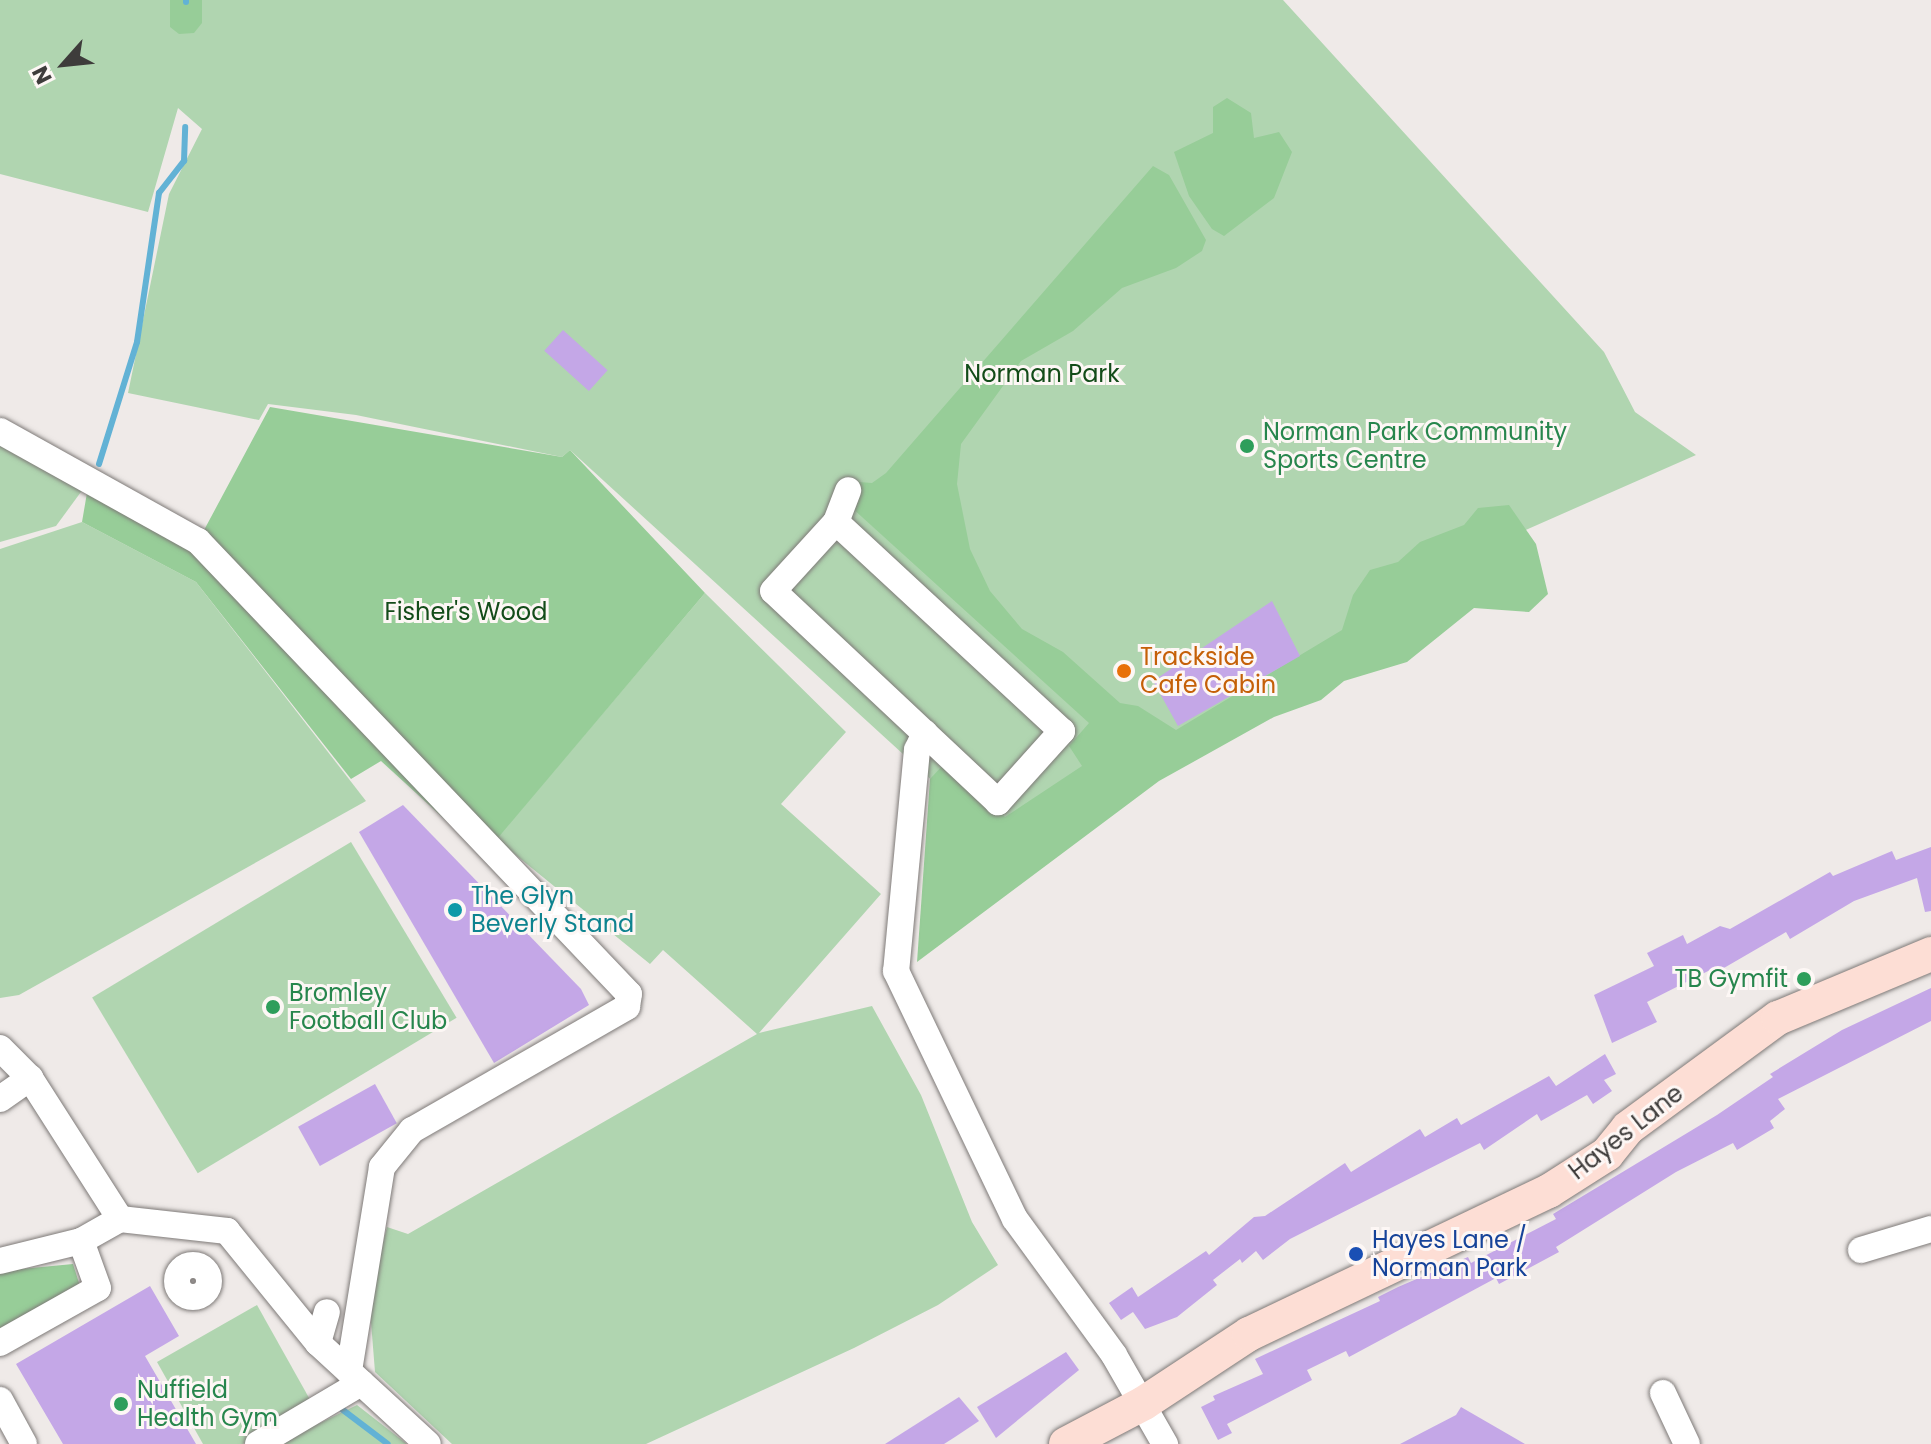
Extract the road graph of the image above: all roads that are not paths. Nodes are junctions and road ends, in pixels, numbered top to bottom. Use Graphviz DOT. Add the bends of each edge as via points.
graph roads {
  1 [pos="0,431"];
  2 [pos="848,490"];
  3 [pos="836,522"];
  4 [pos="925,733"];
  5 [pos="1931,954"];
  6 [pos="0,1048"];
  7 [pos="30,1078"];
  8 [pos="0,1099"];
  9 [pos="120,1219"];
  10 [pos="1931,1229"];
  11 [pos="81,1241"];
  12 [pos="1861,1250"];
  13 [pos="0,1261"];
  14 [pos="251,1263"];
  15 [pos="210,1282"];
  16 [pos="327,1312"];
  17 [pos="0,1343"];
  18 [pos="318,1343"];
  19 [pos="355,1377"];
  20 [pos="1663,1393"];
  21 [pos="0,1400"];
  22 [pos="1144,1403"];
  23 [pos="24,1444"];
  24 [pos="258,1444"];
  25 [pos="428,1444"];
  26 [pos="1066,1444"];
  27 [pos="1165,1444"];
  28 [pos="1687,1444"];
  1 -- 19 [label="street" via="198,541 629,994 627,1007 412,1130 382,1167"];
  2 -- 3 [label="street"];
  3 -- 4 [label="street" via="773,591"];
  3 -- 4 [label="street" via="1062,731 998,802"];
  4 -- 22 [label="street" via="917,750 896,971 1015,1219"];
  5 -- 22 [label="main road, Hayes Lane" via="1778,1018 1628,1128 1607,1154 1549,1191 1249,1334"];
  6 -- 7 [label="street"];
  7 -- 8 [label="street"];
  7 -- 9 [label="street"];
  9 -- 11 [label="street"];
  9 -- 14 [label="street" via="218,1228"];
  10 -- 12 [label="street"];
  11 -- 13 [label="street"];
  11 -- 17 [label="street" via="98,1288"];
  14 -- 15 [label="street"];
  14 -- 18 [label="street"];
  16 -- 18 [label="street"];
  18 -- 19 [label="street"];
  19 -- 24 [label="street"];
  19 -- 25 [label="street"];
  20 -- 28 [label="street"];
  21 -- 23 [label="street"];
  22 -- 26 [label="main road, Hayes Lane"];
  22 -- 27 [label="street"];
}
